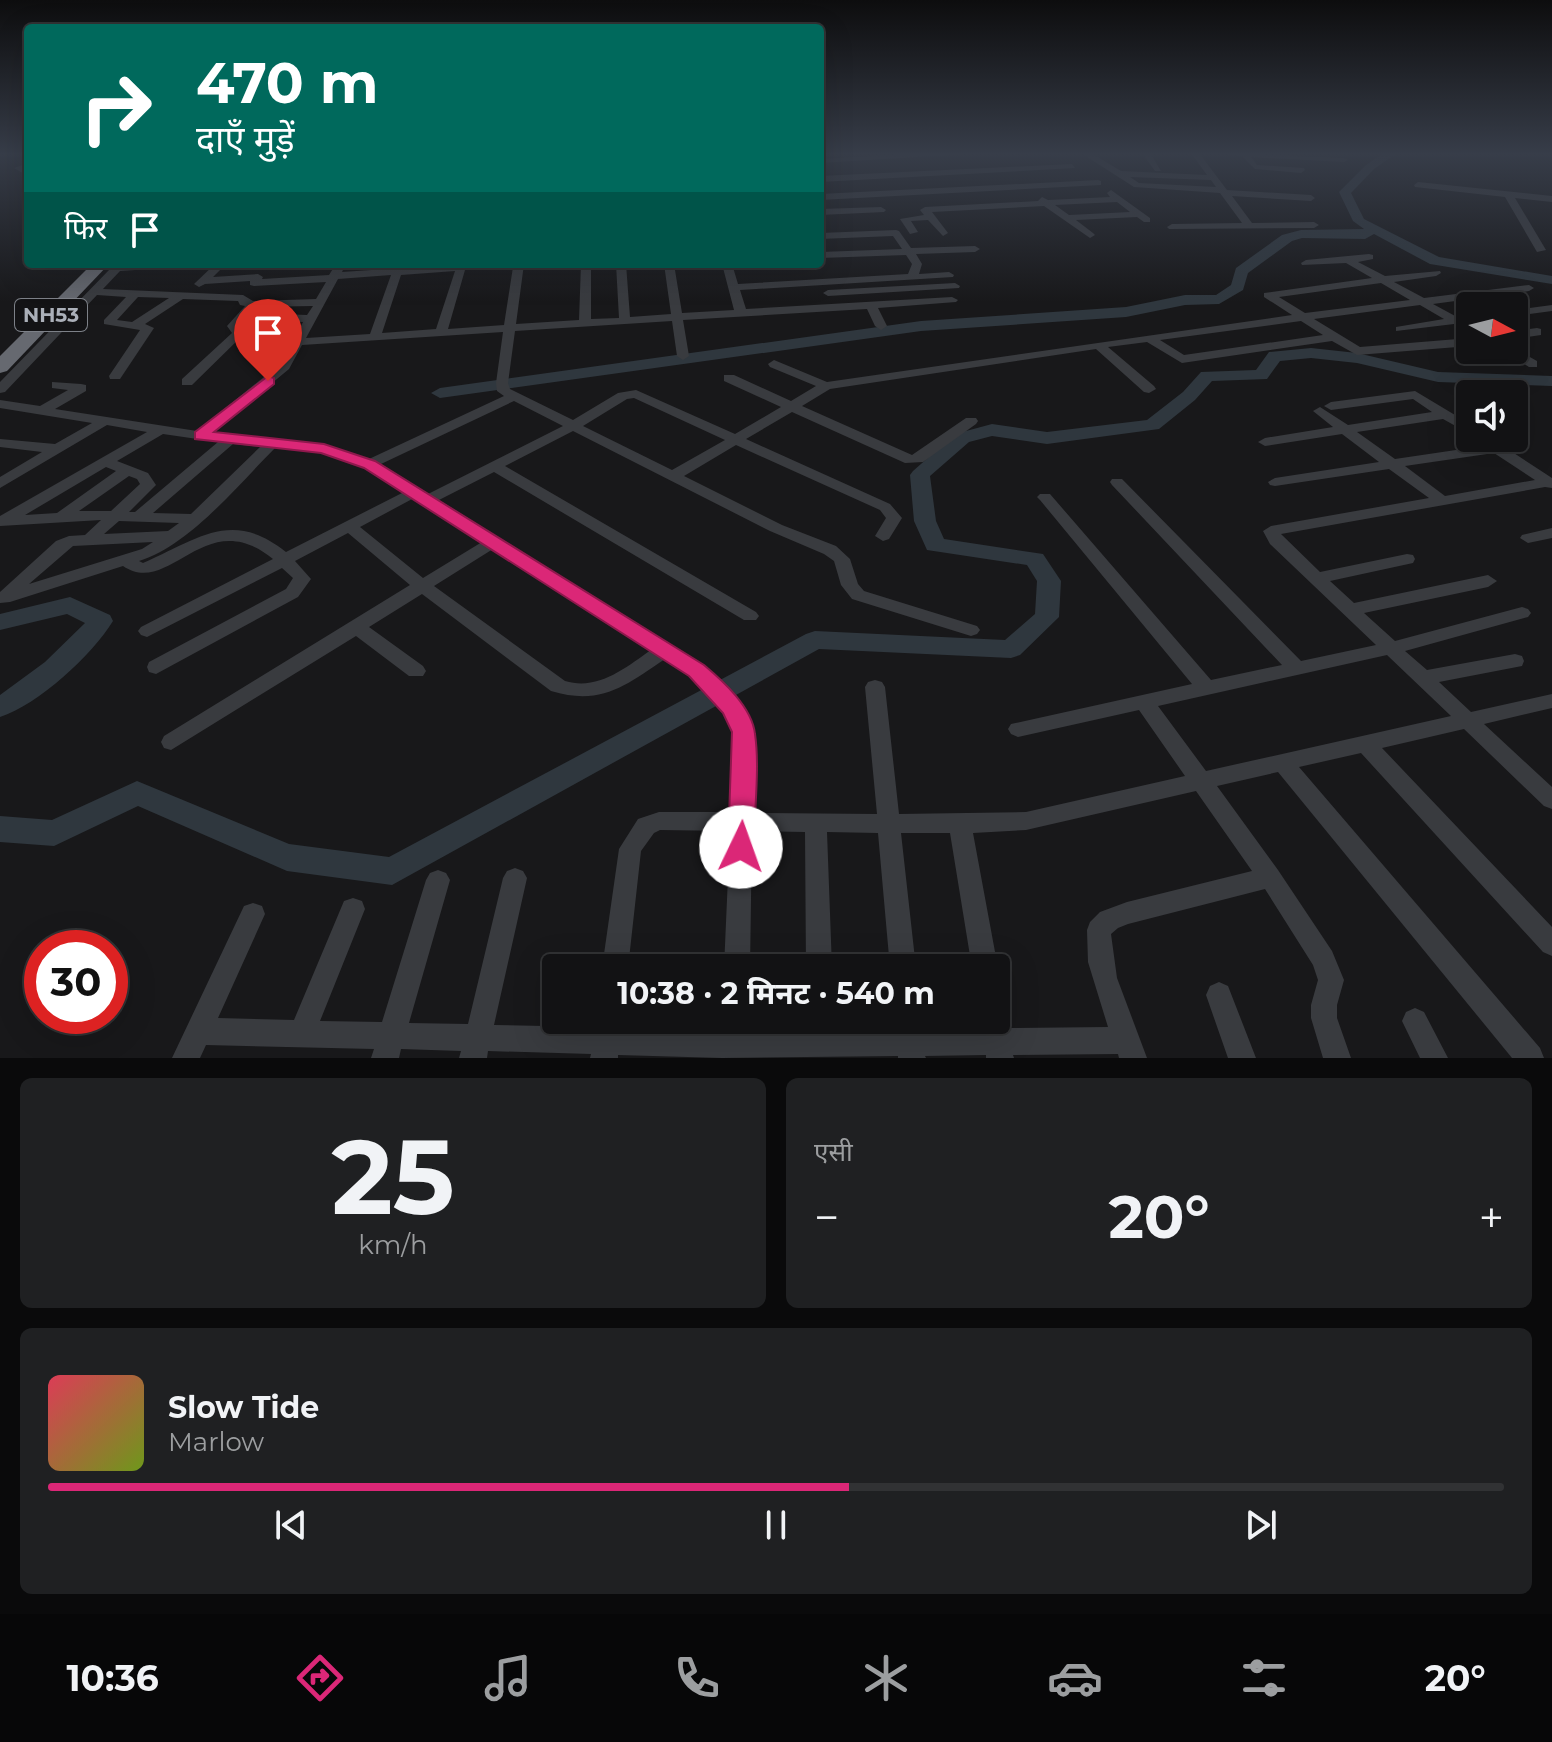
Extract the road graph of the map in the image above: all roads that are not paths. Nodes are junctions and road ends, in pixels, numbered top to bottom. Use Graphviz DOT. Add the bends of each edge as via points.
graph roads {
  1 [pos="835,202"];
  2 [pos="935,202"];
  3 [pos="961,202"];
  4 [pos="1054,202"];
  5 [pos="1075,202"];
  6 [pos="1094,202"];
  7 [pos="1123,202"];
  8 [pos="1233,202"];
  9 [pos="1513,202"];
  10 [pos="1045,203"];
  11 [pos="965,207"];
  12 [pos="941,208"];
  13 [pos="881,210"];
  14 [pos="840,211"];
  15 [pos="824,212"];
  16 [pos="1139,214"];
  17 [pos="1109,216"];
  18 [pos="1243,216"];
  19 [pos="929,217"];
  20 [pos="1091,217"];
  21 [pos="1185,217"];
  22 [pos="1067,218"];
  23 [pos="1314,225"];
  24 [pos="1081,227"];
  25 [pos="1172,227"];
  26 [pos="1250,227"];
  27 [pos="913,232"];
  28 [pos="943,233"];
  29 [pos="852,235"];
  30 [pos="1090,235"];
  31 [pos="824,236"];
  32 [pos="975,249"];
  33 [pos="907,250"];
  34 [pos="1541,250"];
  35 [pos="824,255"];
  36 [pos="1369,257"];
  37 [pos="1348,260"];
  38 [pos="1306,263"];
  39 [pos="103,268"];
  40 [pos="103,268"];
  41 [pos="104,268"];
  42 [pos="217,268"];
  43 [pos="264,268"];
  44 [pos="296,268"];
  45 [pos="339,268"];
  46 [pos="448,268"];
  47 [pos="461,268"];
  48 [pos="518,268"];
  49 [pos="586,268"];
  50 [pos="621,268"];
  51 [pos="670,268"];
  52 [pos="728,268"];
  53 [pos="397,272"];
  54 [pos="1436,273"];
  55 [pos="949,275"];
  56 [pos="334,277"];
  57 [pos="912,277"];
  58 [pos="1381,279"];
  59 [pos="256,280"];
  60 [pos="203,281"];
  61 [pos="288,281"];
  62 [pos="787,284"];
  63 [pos="955,286"];
  64 [pos="734,287"];
  65 [pos="826,288"];
  66 [pos="1529,288"];
  67 [pos="94,292"];
  68 [pos="137,292"];
  69 [pos="184,295"];
  70 [pos="952,300"];
  71 [pos="248,301"];
  72 [pos="1422,301"];
  73 [pos="320,302"];
  74 [pos="274,304"];
  75 [pos="871,305"];
  76 [pos="835,308"];
  77 [pos="1552,308"];
  78 [pos="797,310"];
  79 [pos="1528,311"];
  80 [pos="741,313"];
  81 [pos="240,316"];
  82 [pos="677,317"];
  83 [pos="1302,317"];
  84 [pos="311,319"];
  85 [pos="1456,320"];
  86 [pos="625,321"];
  87 [pos="1456,321"];
  88 [pos="585,323"];
  89 [pos="135,325"];
  90 [pos="881,326"];
  91 [pos="508,329"];
  92 [pos="1400,329"];
  93 [pos="237,330"];
  94 [pos="1537,332"];
  95 [pos="441,333"];
  96 [pos="1528,333"];
  97 [pos="375,337"];
  98 [pos="1333,337"];
  99 [pos="1149,338"];
  100 [pos="1456,343"];
  101 [pos="1098,345"];
  102 [pos="295,347"];
  103 [pos="0,353"];
  104 [pos="683,356"];
  105 [pos="1528,361"];
  106 [pos="774,364"];
  107 [pos="1533,364"];
  108 [pos="0,367"];
  109 [pos="115,376"];
  110 [pos="729,378"];
  111 [pos="187,382"];
  112 [pos="57,385"];
  113 [pos="826,386"];
  114 [pos="1149,389"];
  115 [pos="507,390"];
  116 [pos="2,402"];
  117 [pos="789,407"];
  118 [pos="44,410"];
  119 [pos="1446,414"];
  120 [pos="106,420"];
  121 [pos="971,421"];
  122 [pos="1456,421"];
  123 [pos="573,426"];
  124 [pos="162,429"];
  125 [pos="1345,429"];
  126 [pos="200,436"];
  127 [pos="230,439"];
  128 [pos="733,440"];
  129 [pos="1265,442"];
  130 [pos="0,443"];
  131 [pos="272,443"];
  132 [pos="57,449"];
  133 [pos="1468,452"];
  134 [pos="1502,452"];
  135 [pos="108,462"];
  136 [pos="1390,463"];
  137 [pos="370,464"];
  138 [pos="0,465"];
  139 [pos="494,466"];
  140 [pos="26,467"];
  141 [pos="127,470"];
  142 [pos="673,476"];
  143 [pos="1117,482"];
  144 [pos="1275,482"];
  145 [pos="0,483"];
  146 [pos="1550,484"];
  147 [pos="421,496"];
  148 [pos="1045,497"];
  149 [pos="1442,501"];
  150 [pos="117,516"];
  151 [pos="138,517"];
  152 [pos="195,519"];
  153 [pos="57,520"];
  154 [pos="1,523"];
  155 [pos="350,527"];
  156 [pos="1552,533"];
  157 [pos="171,536"];
  158 [pos="883,536"];
  159 [pos="1528,538"];
  160 [pos="89,540"];
  161 [pos="493,542"];
  162 [pos="1407,559"];
  163 [pos="127,561"];
  164 [pos="284,561"];
  165 [pos="1316,578"];
  166 [pos="1488,581"];
  167 [pos="422,586"];
  168 [pos="1350,610"];
  169 [pos="1522,613"];
  170 [pos="750,616"];
  171 [pos="356,627"];
  172 [pos="971,630"];
  173 [pos="147,631"];
  174 [pos="1391,648"];
  175 [pos="665,650"];
  176 [pos="1515,661"];
  177 [pos="156,667"];
  178 [pos="1297,669"];
  179 [pos="416,671"];
  180 [pos="1422,678"];
  181 [pos="875,687"];
  182 [pos="1207,689"];
  183 [pos="1144,702"];
  184 [pos="1549,705"];
  185 [pos="1467,720"];
  186 [pos="1018,729"];
  187 [pos="171,742"];
  188 [pos="1365,743"];
  189 [pos="1282,762"];
  190 [pos="1201,780"];
  191 [pos="1552,800"];
  192 [pos="743,821"];
  193 [pos="889,822"];
  194 [pos="816,823"];
  195 [pos="960,824"];
  196 [pos="1270,877"];
  197 [pos="515,878"];
  198 [pos="438,880"];
  199 [pos="353,909"];
  200 [pos="253,914"];
  201 [pos="1552,944"];
  202 [pos="617,954"];
  203 [pos="738,954"];
  204 [pos="819,954"];
  205 [pos="902,954"];
  206 [pos="983,954"];
  207 [pos="1219,995"];
  208 [pos="1415,1021"];
  209 [pos="198,1031"];
  210 [pos="302,1033"];
  211 [pos="606,1039"];
  212 [pos="820,1040"];
  213 [pos="910,1040"];
  214 [pos="997,1040"];
  215 [pos="736,1041"];
  216 [pos="388,1047"];
  217 [pos="476,1048"];
  218 [pos="1130,1049"];
  219 [pos="186,1058"];
  220 [pos="1242,1058"];
  221 [pos="1337,1058"];
  222 [pos="1434,1058"];
  223 [pos="1530,1058"];
  1 -- 14 [label="street"];
  2 -- 12 [label="street"];
  3 -- 11 [label="street"];
  4 -- 10 [label="street"];
  5 -- 20 [label="street"];
  6 -- 17 [label="street"];
  7 -- 16 [label="street"];
  8 -- 18 [label="street"];
  9 -- 34 [label="street"];
  10 -- 11 [label="street"];
  10 -- 22 [label="street"];
  11 -- 12 [label="street"];
  12 -- 19 [label="street" via="925,210"];
  13 -- 14 [label="street"];
  14 -- 15 [label="street"];
  14 -- 29 [label="street"];
  16 -- 17 [label="street"];
  16 -- 24 [label="street" via="1147,222"];
  17 -- 20 [label="street"];
  18 -- 21 [label="street"];
  18 -- 26 [label="street"];
  19 -- 27 [label="street" via="905,219"];
  19 -- 28 [label="street"];
  20 -- 22 [label="street"];
  22 -- 24 [label="street"];
  23 -- 26 [label="street"];
  24 -- 30 [label="street"];
  25 -- 26 [label="street"];
  29 -- 31 [label="street"];
  29 -- 33 [label="street" via="896,233"];
  32 -- 33 [label="street"];
  33 -- 35 [label="street"];
  33 -- 57 [label="street" via="917,264"];
  36 -- 37 [label="street"];
  37 -- 38 [label="street"];
  37 -- 58 [label="street"];
  39 -- 103 [label="highway, NH53"];
  40 -- 108 [label="highway, NH53"];
  41 -- 67 [label="street"];
  42 -- 60 [label="street"];
  43 -- 59 [label="street"];
  44 -- 61 [label="street"];
  45 -- 56 [label="street"];
  46 -- 53 [label="street"];
  47 -- 95 [label="street"];
  48 -- 91 [label="street"];
  49 -- 88 [label="street"];
  50 -- 86 [label="street"];
  51 -- 82 [label="street"];
  52 -- 64 [label="street"];
  53 -- 56 [label="street"];
  53 -- 97 [label="street"];
  54 -- 58 [label="street"];
  55 -- 57 [label="street"];
  56 -- 61 [label="street"];
  56 -- 73 [label="street"];
  57 -- 65 [label="street"];
  58 -- 72 [label="street"];
  58 -- 83 [label="street" via="1268,294"];
  59 -- 60 [label="street"];
  59 -- 61 [label="street"];
  59 -- 71 [label="street"];
  60 -- 69 [label="street"];
  61 -- 74 [label="street"];
  62 -- 64 [label="street"];
  62 -- 65 [label="street"];
  62 -- 78 [label="street"];
  63 -- 65 [label="street"];
  64 -- 80 [label="street"];
  65 -- 76 [label="street"];
  66 -- 72 [label="street"];
  67 -- 68 [label="street"];
  67 -- 116 [label="street"];
  68 -- 69 [label="street"];
  68 -- 89 [label="street" via="108,322"];
  69 -- 71 [label="street"];
  69 -- 89 [label="street"];
  70 -- 75 [label="street"];
  71 -- 74 [label="street"];
  71 -- 81 [label="street"];
  72 -- 83 [label="street"];
  72 -- 85 [label="street"];
  73 -- 74 [label="street"];
  73 -- 84 [label="street"];
  75 -- 76 [label="street"];
  75 -- 90 [label="street"];
  76 -- 78 [label="street"];
  77 -- 79 [label="street"];
  78 -- 80 [label="street"];
  80 -- 82 [label="street"];
  81 -- 84 [label="street"];
  81 -- 93 [label="street"];
  82 -- 86 [label="street"];
  82 -- 104 [label="street"];
  83 -- 98 [label="street"];
  83 -- 99 [label="street"];
  84 -- 102 [label="street"];
  86 -- 88 [label="street"];
  87 -- 92 [label="street"];
  88 -- 91 [label="street"];
  89 -- 109 [label="street" via="147,330"];
  91 -- 95 [label="street"];
  91 -- 115 [label="street"];
  93 -- 102 [label="street" via="257,332 249,354"];
  93 -- 111 [label="street"];
  94 -- 96 [label="street"];
  95 -- 97 [label="street"];
  97 -- 102 [label="street"];
  98 -- 99 [label="street" via="1184,359"];
  98 -- 100 [label="street" via="1364,352"];
  99 -- 101 [label="street"];
  101 -- 113 [label="street"];
  101 -- 114 [label="street"];
  102 -- 126 [label="street" via="285,366"];
  105 -- 107 [label="street"];
  106 -- 113 [label="street"];
  110 -- 117 [label="street"];
  112 -- 118 [label="street" via="81,388"];
  113 -- 117 [label="street"];
  115 -- 123 [label="street"];
  115 -- 137 [label="street"];
  116 -- 118 [label="street"];
  117 -- 121 [label="street" via="910,460"];
  117 -- 128 [label="street"];
  118 -- 120 [label="street"];
  119 -- 122 [label="street"];
  119 -- 125 [label="street"];
  119 -- 125 [label="street" via="1415,395 1326,408"];
  120 -- 124 [label="street"];
  120 -- 132 [label="street"];
  123 -- 128 [label="street" via="623,396 636,394"];
  123 -- 139 [label="street"];
  123 -- 142 [label="street"];
  124 -- 126 [label="street"];
  124 -- 135 [label="street"];
  125 -- 129 [label="street"];
  125 -- 136 [label="street"];
  126 -- 127 [label="street"];
  127 -- 131 [label="street"];
  127 -- 151 [label="street"];
  128 -- 142 [label="street"];
  128 -- 158 [label="street" via="891,511 893,522"];
  130 -- 132 [label="street"];
  131 -- 137 [label="street" via="324,449"];
  131 -- 152 [label="street"];
  132 -- 140 [label="street"];
  133 -- 136 [label="street"];
  134 -- 146 [label="street"];
  135 -- 141 [label="street"];
  135 -- 154 [label="street" via="59,485"];
  136 -- 144 [label="street"];
  136 -- 149 [label="street"];
  137 -- 147 [label="street"];
  138 -- 140 [label="street"];
  139 -- 147 [label="street"];
  139 -- 170 [label="street"];
  140 -- 145 [label="street"];
  141 -- 150 [label="street" via="143,476 148,485"];
  141 -- 153 [label="street"];
  142 -- 172 [label="street" via="830,550 842,559 858,595"];
  143 -- 178 [label="street"];
  146 -- 149 [label="street"];
  147 -- 155 [label="street"];
  147 -- 161 [label="street"];
  148 -- 182 [label="street"];
  149 -- 165 [label="street" via="1271,531"];
  150 -- 151 [label="street"];
  150 -- 153 [label="street"];
  150 -- 160 [label="street"];
  151 -- 152 [label="street"];
  152 -- 157 [label="street"];
  153 -- 154 [label="street"];
  155 -- 164 [label="street"];
  155 -- 167 [label="street"];
  156 -- 159 [label="street"];
  157 -- 160 [label="street"];
  157 -- 163 [label="street"];
  160 -- 163 [label="street" via="66,542 4,598"];
  161 -- 167 [label="street"];
  161 -- 175 [label="street"];
  162 -- 165 [label="street"];
  163 -- 164 [label="street" via="146,568 205,539 229,534 267,543"];
  164 -- 173 [label="street"];
  164 -- 177 [label="street" via="301,575 298,588"];
  165 -- 168 [label="street"];
  166 -- 168 [label="street"];
  167 -- 171 [label="street"];
  167 -- 175 [label="street" via="569,691 605,688"];
  168 -- 174 [label="street"];
  169 -- 174 [label="street"];
  171 -- 179 [label="street"];
  171 -- 187 [label="street"];
  174 -- 178 [label="street"];
  174 -- 180 [label="street"];
  175 -- 192 [label="street" via="709,682 744,732"];
  176 -- 180 [label="street"];
  178 -- 182 [label="street"];
  180 -- 185 [label="street"];
  181 -- 193 [label="street"];
  182 -- 183 [label="street"];
  183 -- 186 [label="street"];
  183 -- 190 [label="street"];
  184 -- 185 [label="street"];
  185 -- 188 [label="street"];
  185 -- 191 [label="street"];
  188 -- 189 [label="street"];
  188 -- 201 [label="street"];
  189 -- 190 [label="street"];
  189 -- 223 [label="street"];
  190 -- 195 [label="street" via="1026,821"];
  190 -- 196 [label="street"];
  192 -- 194 [label="street"];
  192 -- 202 [label="street" via="659,821 646,826 630,849"];
  192 -- 203 [label="street"];
  193 -- 194 [label="street"];
  193 -- 195 [label="street"];
  193 -- 205 [label="street"];
  194 -- 204 [label="street"];
  195 -- 206 [label="street"];
  196 -- 218 [label="street" via="1127,913 1099,930 1102,965"];
  196 -- 221 [label="street" via="1329,970 1324,1018"];
  197 -- 217 [label="street"];
  198 -- 216 [label="street"];
  199 -- 210 [label="street"];
  200 -- 209 [label="street"];
  207 -- 220 [label="street"];
  208 -- 222 [label="street"];
  209 -- 210 [label="street"];
  209 -- 219 [label="street"];
  210 -- 216 [label="street"];
  211 -- 215 [label="street"];
  211 -- 217 [label="street"];
  212 -- 213 [label="street"];
  212 -- 215 [label="street"];
  213 -- 214 [label="street"];
  214 -- 218 [label="street"];
  216 -- 217 [label="street"];
}
